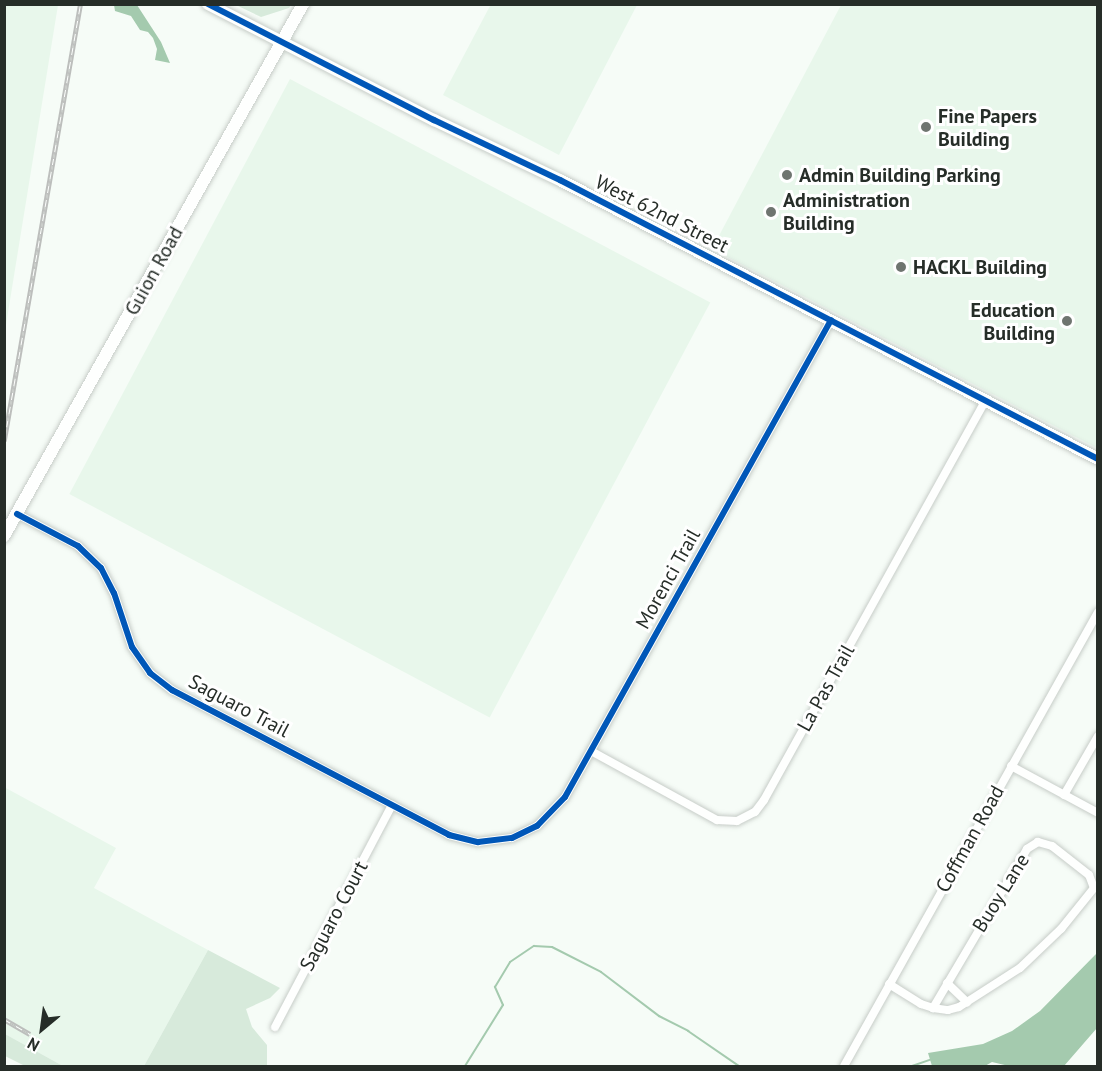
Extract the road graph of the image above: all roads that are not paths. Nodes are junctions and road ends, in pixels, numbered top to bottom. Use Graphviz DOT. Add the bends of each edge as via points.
graph roads {
  1 [pos="208,4"];
  2 [pos="303,4"];
  3 [pos="282,43"];
  4 [pos="831,320"];
  5 [pos="985,401"];
  6 [pos="1098,459"];
  7 [pos="17,514"];
  8 [pos="4,537"];
  9 [pos="1098,612"];
  10 [pos="1098,736"];
  11 [pos="591,751"];
  12 [pos="1011,766"];
  13 [pos="1064,795"];
  14 [pos="392,805"];
  15 [pos="1098,813"];
  16 [pos="515,837"];
  17 [pos="947,983"];
  18 [pos="889,984"];
  19 [pos="967,1002"];
  20 [pos="933,1008"];
  21 [pos="275,1027"];
  22 [pos="844,1066"];
  1 -- 3 [label="street, West 62nd Street"];
  2 -- 3 [label="street, Guion Road"];
  3 -- 4 [label="street, West 62nd Street" via="561,180"];
  3 -- 7 [label="street, Guion Road"];
  4 -- 5 [label="street, West 62nd Street"];
  4 -- 11 [label="street, Morenci Trail"];
  5 -- 6 [label="street, West 62nd Street"];
  5 -- 11 [label="street, La Pas Trail" via="755,812 737,821 717,820"];
  7 -- 8 [label="street, Guion Road"];
  7 -- 14 [label="street, Saguaro Trail" via="78,546 101,568 132,647 165,686"];
  9 -- 12 [label="street, Coffman Road"];
  10 -- 13 [label="street"];
  11 -- 16 [label="street, Morenci Trail" via="556,809 537,826"];
  12 -- 13 [label="street"];
  12 -- 18 [label="street, Coffman Road"];
  13 -- 15 [label="street"];
  14 -- 16 [label="street, Saguaro Trail" via="465,840 493,842"];
  14 -- 21 [label="street, Saguaro Court"];
  17 -- 19 [label="street"];
  17 -- 19 [label="street, Buoy Lane" via="1027,849 1038,842 1052,846 1089,875 1094,888 1061,929 1020,968"];
  17 -- 20 [label="street, Buoy Lane"];
  18 -- 20 [label="street"];
  18 -- 22 [label="street, Coffman Road"];
  19 -- 20 [label="street" via="948,1010"];
}
